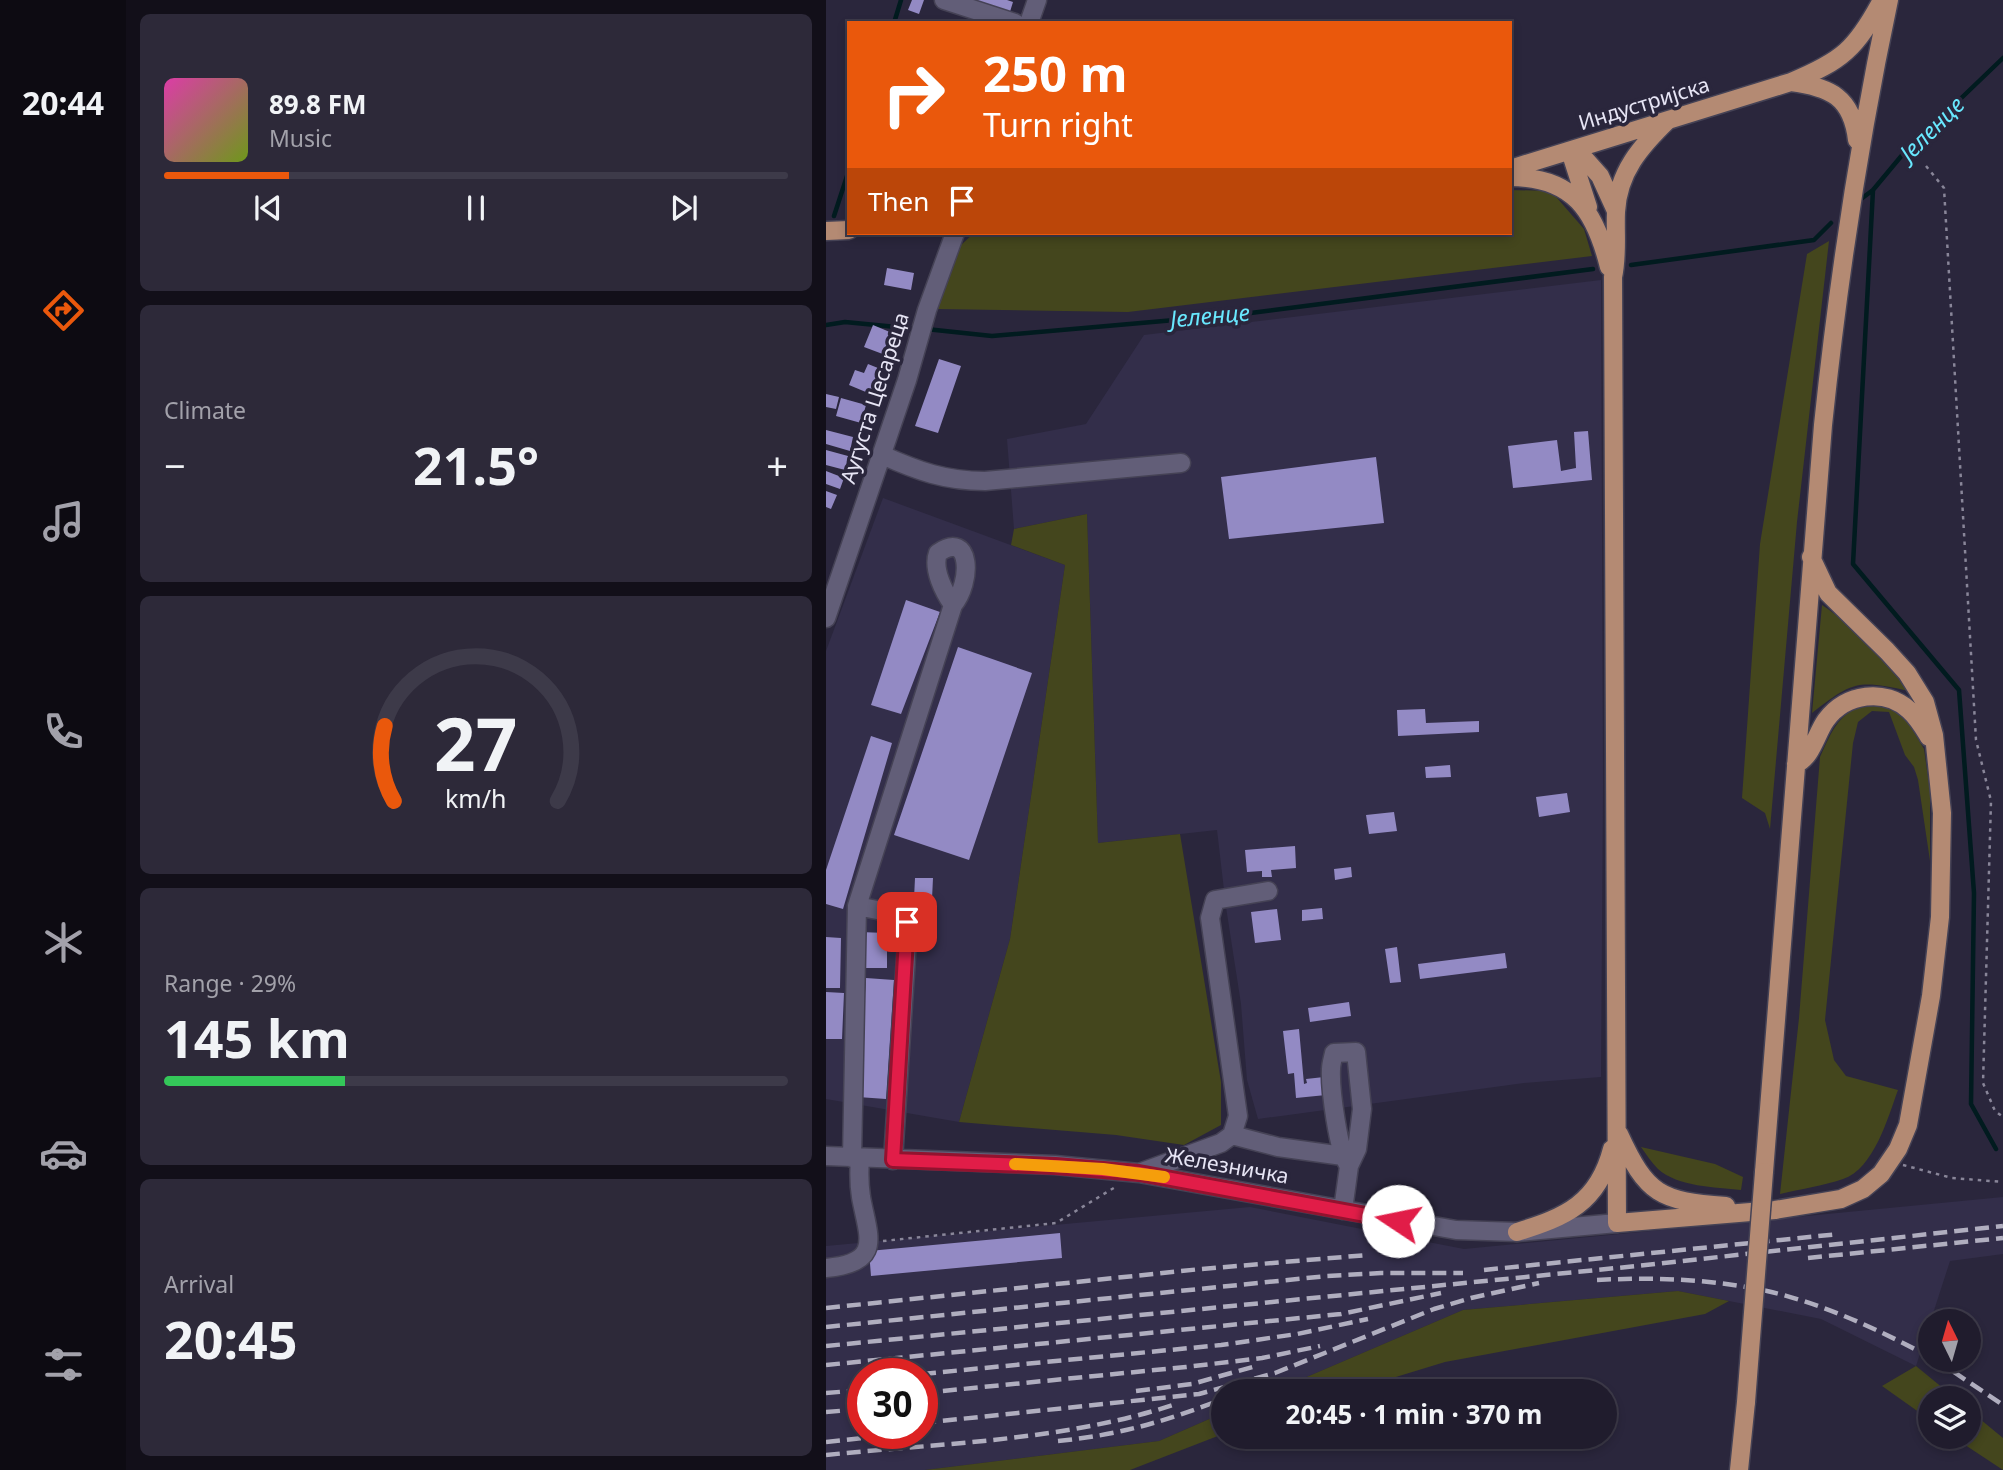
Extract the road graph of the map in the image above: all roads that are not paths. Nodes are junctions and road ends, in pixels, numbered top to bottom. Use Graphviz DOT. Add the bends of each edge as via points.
graph roads {
  1 [pos="944,0"];
  2 [pos="1037,0"];
  3 [pos="1882,0"];
  4 [pos="1889,0"];
  5 [pos="1009,21"];
  6 [pos="1030,21"];
  7 [pos="1791,82"];
  8 [pos="1668,120"];
  9 [pos="1573,150"];
  10 [pos="1858,153"];
  11 [pos="1512,168"];
  12 [pos="1512,177"];
  13 [pos="1589,211"];
  14 [pos="1616,211"];
  15 [pos="847,230"];
  16 [pos="826,231"];
  17 [pos="954,235"];
  18 [pos="1613,277"];
  19 [pos="881,455"];
  20 [pos="1181,463"];
  21 [pos="1811,557"];
  22 [pos="953,605"];
  23 [pos="826,618"];
  24 [pos="1934,742"];
  25 [pos="1796,764"];
  26 [pos="1268,891"];
  27 [pos="857,906"];
  28 [pos="1616,1128"];
  29 [pos="1232,1135"];
  30 [pos="826,1156"];
  31 [pos="856,1158"];
  32 [pos="893,1160"];
  33 [pos="1346,1161"];
  34 [pos="1139,1173"];
  35 [pos="1775,1209"];
  36 [pos="1343,1210"];
  37 [pos="1617,1223"];
  38 [pos="1517,1232"];
  39 [pos="826,1268"];
  40 [pos="1739,1470"];
  1 -- 5 [label="street"];
  2 -- 6 [label="street"];
  3 -- 7 [label="main road, Индустријска" via="1846,53"];
  4 -- 10 [label="main road"];
  7 -- 8 [label="main road, Индустријска"];
  7 -- 10 [label="main road" via="1819,86 1842,100 1854,120"];
  8 -- 9 [label="main road, Индустријска"];
  8 -- 14 [label="main road" via="1631,161"];
  9 -- 11 [label="main road, Индустријска"];
  9 -- 13 [label="main road"];
  9 -- 14 [label="main road" via="1600,176"];
  10 -- 21 [label="main road" via="1835,316"];
  12 -- 13 [label="main road" via="1558,187"];
  13 -- 18 [label="main road"];
  14 -- 18 [label="main road"];
  15 -- 16 [label="main road"];
  17 -- 19 [label="street, Аугуста Цесареца"];
  18 -- 28 [label="main road"];
  19 -- 20 [label="street" via="959,481"];
  19 -- 23 [label="street, Аугуста Цесареца"];
  21 -- 24 [label="main road" via="1828,593 1916,686 1925,702"];
  21 -- 25 [label="main road"];
  22 -- 27 [label="street"];
  24 -- 25 [label="main road" via="1901,704 1867,696 1848,701 1831,714 1807,757"];
  24 -- 35 [label="main road" via="1942,813 1938,946 1912,1108 1902,1141 1876,1179 1854,1195"];
  25 -- 40 [label="main road, bridge"];
  26 -- 29 [label="street" via="1214,900 1210,918 1238,1116"];
  27 -- 31 [label="street"];
  27 -- 32 [label="street" via="897,913 908,926"];
  28 -- 35 [label="main road" via="1638,1172 1667,1196 1687,1202"];
  28 -- 37 [label="main road"];
  28 -- 38 [label="main road" via="1604,1171 1583,1201 1558,1219"];
  29 -- 33 [label="street"];
  29 -- 34 [label="street"];
  30 -- 31 [label="street, Железничка"];
  31 -- 32 [label="street, Железничка"];
  31 -- 39 [label="street" via="870,1242 850,1263"];
  32 -- 34 [label="street, Железничка"];
  33 -- 33 [label="street" via="1357,1149 1362,1109 1356,1052 1334,1053 1331,1068"];
  33 -- 36 [label="street"];
  34 -- 36 [label="street, Железничка"];
  35 -- 37 [label="main road"];
  36 -- 38 [label="street, Железничка" via="1456,1230"];
  37 -- 38 [label="street, Железничка"];
}
